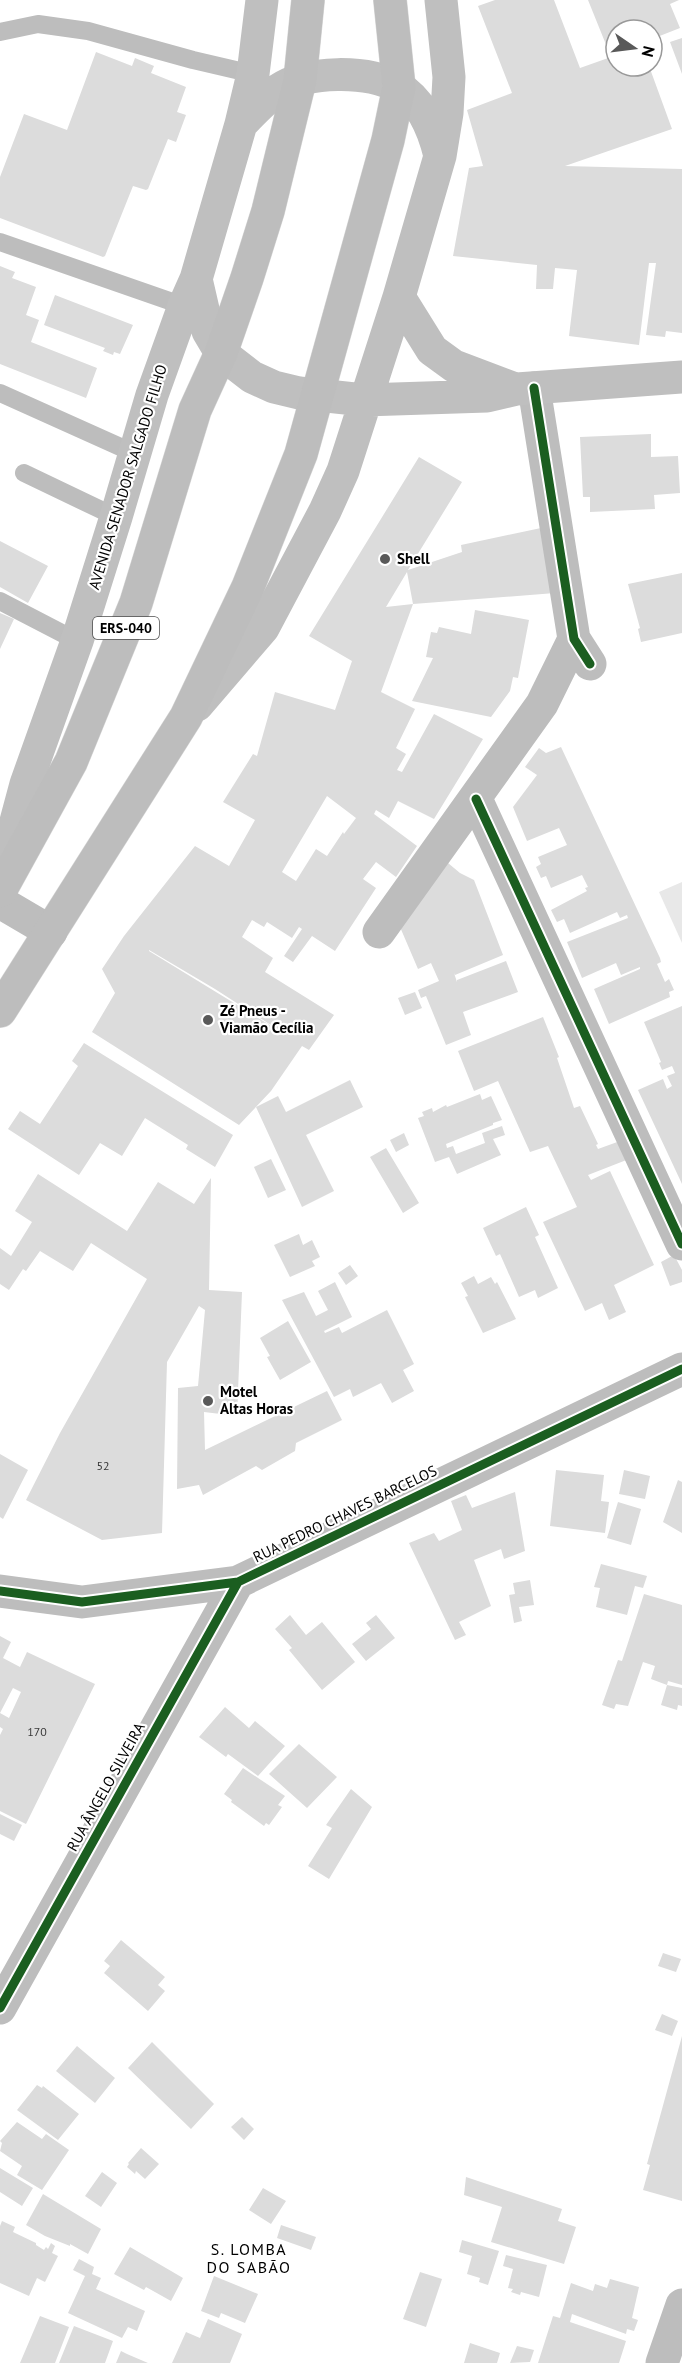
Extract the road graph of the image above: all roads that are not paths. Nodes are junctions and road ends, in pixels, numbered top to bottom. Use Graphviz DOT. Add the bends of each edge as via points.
graph roads {
  1 [pos="262,0"];
  2 [pos="309,0"];
  3 [pos="390,0"];
  4 [pos="441,0"];
  5 [pos="0,32"];
  6 [pos="253,74"];
  7 [pos="300,80"];
  8 [pos="399,87"];
  9 [pos="241,124"];
  10 [pos="440,156"];
  11 [pos="0,242"];
  12 [pos="190,292"];
  13 [pos="399,297"];
  14 [pos="221,353"];
  15 [pos="682,377"];
  16 [pos="525,389"];
  17 [pos="0,393"];
  18 [pos="319,397"];
  19 [pos="364,400"];
  20 [pos="136,454"];
  21 [pos="24,473"];
  22 [pos="116,518"];
  23 [pos="0,601"];
  24 [pos="77,641"];
  25 [pos="186,717"];
  26 [pos="26,784"];
  27 [pos="476,799"];
  28 [pos="0,813"];
  29 [pos="0,882"];
  30 [pos="0,891"];
  31 [pos="0,902"];
  32 [pos="51,932"];
  33 [pos="379,932"];
  34 [pos="0,1011"];
  35 [pos="682,1244"];
  36 [pos="676,1383"];
  37 [pos="238,1582"];
  38 [pos="0,1591"];
  39 [pos="0,2007"];
  40 [pos="682,2305"];
  41 [pos="662,2363"];
  1 -- 6 [label="main road, AVENIDA SENADOR SALGADO FILHO"];
  2 -- 7 [label="street, ERS-040"];
  3 -- 8 [label="street"];
  4 -- 10 [label="main road" via="449,77"];
  5 -- 6 [label="lane" via="38,24 88,31"];
  6 -- 9 [label="main road, AVENIDA SENADOR SALGADO FILHO"];
  7 -- 8 [label="main road" via="355,75"];
  7 -- 9 [label="main road" via="279,88"];
  7 -- 14 [label="street, ERS-040" via="268,212"];
  8 -- 10 [label="main road" via="423,112"];
  8 -- 18 [label="street"];
  9 -- 12 [label="main road, AVENIDA SENADOR SALGADO FILHO"];
  10 -- 13 [label="main road"];
  11 -- 12 [label="lane" via="120,282"];
  12 -- 14 [label="main road, AVENIDA SENADOR SALGADO FILHO"];
  12 -- 20 [label="main road, AVENIDA SENADOR SALGADO FILHO" via="152,395"];
  13 -- 16 [label="main road" via="432,350 454,366"];
  13 -- 19 [label="main road"];
  14 -- 18 [label="main road, AVENIDA SENADOR SALGADO FILHO" via="252,377 274,387"];
  14 -- 30 [label="street, ERS-040" via="195,410 136,603 71,762"];
  15 -- 16 [label="main road, AVENIDA SENADOR SALGADO FILHO"];
  16 -- 19 [label="main road, AVENIDA SENADOR SALGADO FILHO" via="487,396"];
  16 -- 27 [label="street" via="582,652"];
  17 -- 20 [label="lane"];
  18 -- 19 [label="main road, AVENIDA SENADOR SALGADO FILHO"];
  18 -- 25 [label="street" via="301,454 248,587"];
  19 -- 25 [label="main road" via="343,471 326,511 263,628"];
  20 -- 22 [label="main road, AVENIDA SENADOR SALGADO FILHO"];
  21 -- 22 [label="lane"];
  22 -- 24 [label="main road, AVENIDA SENADOR SALGADO FILHO"];
  23 -- 24 [label="lane"];
  24 -- 26 [label="main road, AVENIDA SENADOR SALGADO FILHO"];
  25 -- 32 [label="street"];
  26 -- 28 [label="lane"];
  26 -- 29 [label="main road, AVENIDA SENADOR SALGADO FILHO"];
  27 -- 33 [label="street"];
  27 -- 35 [label="street"];
  31 -- 32 [label="street"];
  32 -- 34 [label="street"];
  36 -- 37 [label="street, RUA PEDRO CHAVES BARCELOS"];
  37 -- 38 [label="street, RUA PEDRO CHAVES BARCELOS" via="82,1602"];
  37 -- 39 [label="street, RUA ÂNGELO SILVEIRA"];
  40 -- 41 [label="street"];
}
